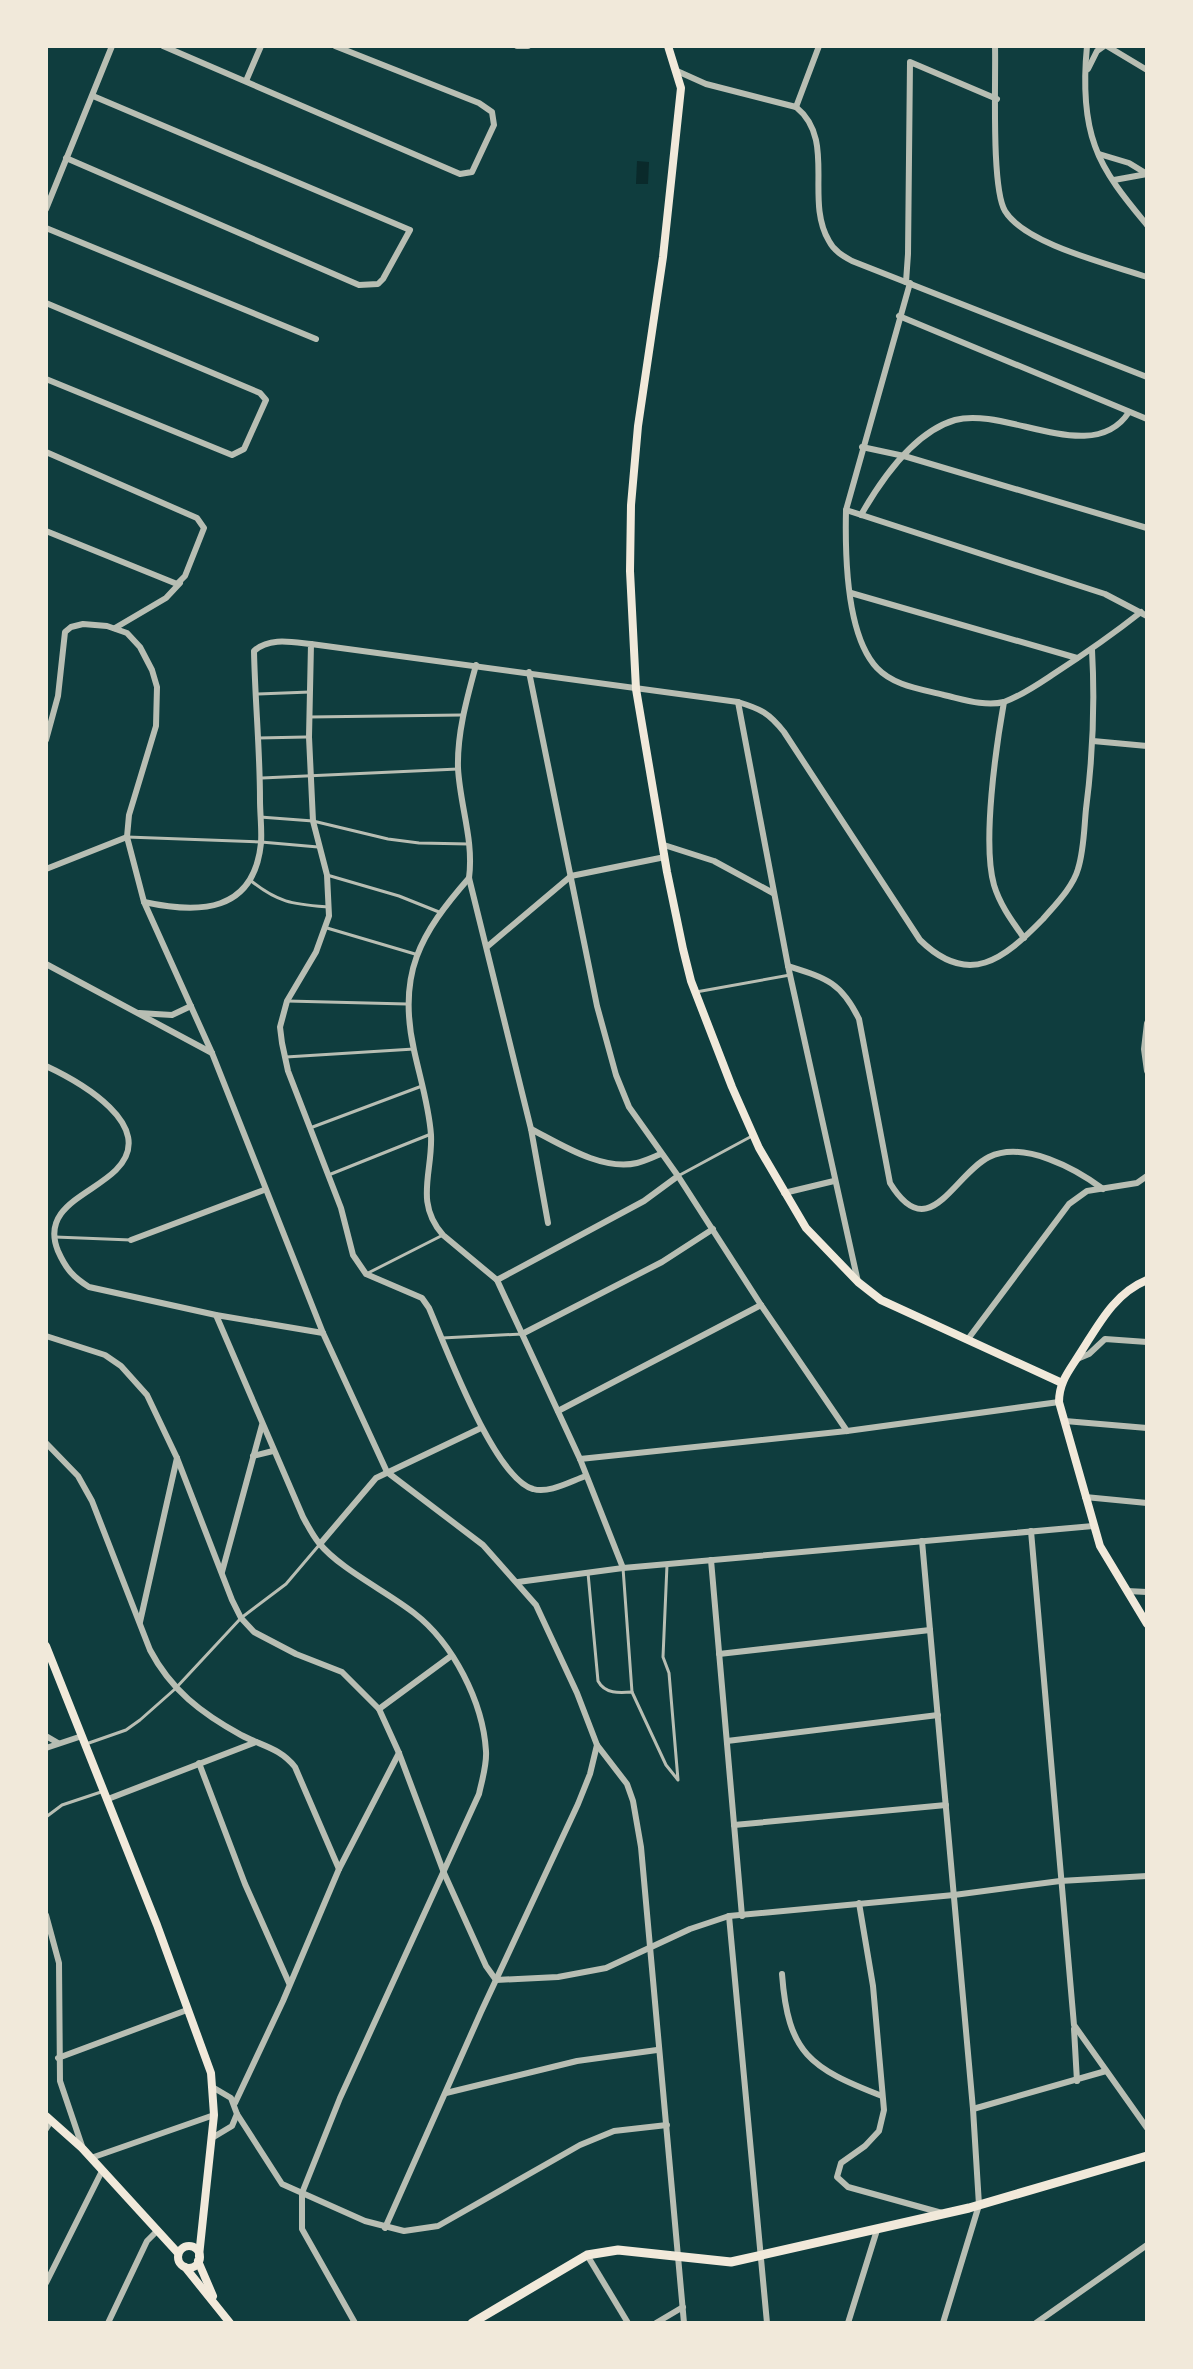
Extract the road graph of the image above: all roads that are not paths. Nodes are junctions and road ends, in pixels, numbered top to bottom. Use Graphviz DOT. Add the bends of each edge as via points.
graph roads {
  1 [pos="112,46"];
  2 [pos="163,46"];
  3 [pos="261,46"];
  4 [pos="335,46"];
  5 [pos="668,46"];
  6 [pos="819,46"];
  7 [pos="995,46"];
  8 [pos="1087,46"];
  9 [pos="1106,46"];
  10 [pos="1147,70"];
  11 [pos="677,71"];
  12 [pos="1086,76"];
  13 [pos="246,81"];
  14 [pos="93,96"];
  15 [pos="997,99"];
  16 [pos="796,107"];
  17 [pos="1099,154"];
  18 [pos="66,158"];
  19 [pos="1147,174"];
  20 [pos="1114,180"];
  21 [pos="46,209"];
  22 [pos="1147,225"];
  23 [pos="46,228"];
  24 [pos="1147,277"];
  25 [pos="908,283"];
  26 [pos="46,303"];
  27 [pos="899,316"];
  28 [pos="316,339"];
  29 [pos="1147,377"];
  30 [pos="46,379"];
  31 [pos="1129,412"];
  32 [pos="1147,419"];
  33 [pos="862,447"];
  34 [pos="46,452"];
  35 [pos="904,456"];
  36 [pos="846,510"];
  37 [pos="861,515"];
  38 [pos="1147,528"];
  39 [pos="46,531"];
  40 [pos="180,583"];
  41 [pos="851,593"];
  42 [pos="1144,614"];
  43 [pos="114,629"];
  44 [pos="311,644"];
  45 [pos="1092,650"];
  46 [pos="1077,658"];
  47 [pos="476,665"];
  48 [pos="529,672"];
  49 [pos="636,689"];
  50 [pos="310,692"];
  51 [pos="254,694"];
  52 [pos="738,702"];
  53 [pos="1004,702"];
  54 [pos="463,715"];
  55 [pos="309,717"];
  56 [pos="309,737"];
  57 [pos="258,738"];
  58 [pos="46,740"];
  59 [pos="1093,741"];
  60 [pos="1147,746"];
  61 [pos="458,769"];
  62 [pos="311,777"];
  63 [pos="260,778"];
  64 [pos="260,817"];
  65 [pos="313,821"];
  66 [pos="127,837"];
  67 [pos="261,842"];
  68 [pos="470,844"];
  69 [pos="664,845"];
  70 [pos="321,848"];
  71 [pos="665,857"];
  72 [pos="46,869"];
  73 [pos="327,875"];
  74 [pos="571,876"];
  75 [pos="469,878"];
  76 [pos="250,880"];
  77 [pos="774,893"];
  78 [pos="144,902"];
  79 [pos="329,907"];
  80 [pos="439,912"];
  81 [pos="327,928"];
  82 [pos="1024,938"];
  83 [pos="488,946"];
  84 [pos="416,955"];
  85 [pos="46,964"];
  86 [pos="788,966"];
  87 [pos="790,975"];
  88 [pos="696,992"];
  89 [pos="287,1001"];
  90 [pos="408,1004"];
  91 [pos="191,1006"];
  92 [pos="136,1013"];
  93 [pos="1147,1023"];
  94 [pos="414,1049"];
  95 [pos="212,1053"];
  96 [pos="285,1057"];
  97 [pos="46,1066"];
  98 [pos="1147,1071"];
  99 [pos="422,1086"];
  100 [pos="309,1129"];
  101 [pos="531,1129"];
  102 [pos="431,1134"];
  103 [pos="753,1136"];
  104 [pos="661,1154"];
  105 [pos="327,1175"];
  106 [pos="678,1176"];
  107 [pos="1147,1176"];
  108 [pos="834,1181"];
  109 [pos="1103,1189"];
  110 [pos="264,1190"];
  111 [pos="784,1193"];
  112 [pos="548,1223"];
  113 [pos="713,1229"];
  114 [pos="443,1235"];
  115 [pos="53,1237"];
  116 [pos="131,1240"];
  117 [pos="366,1274"];
  118 [pos="497,1280"];
  119 [pos="1147,1280"];
  120 [pos="858,1282"];
  121 [pos="761,1305"];
  122 [pos="216,1315"];
  123 [pos="323,1333"];
  124 [pos="522,1334"];
  125 [pos="46,1336"];
  126 [pos="442,1338"];
  127 [pos="968,1339"];
  128 [pos="1147,1342"];
  129 [pos="1077,1359"];
  130 [pos="1062,1383"];
  131 [pos="1059,1402"];
  132 [pos="558,1411"];
  133 [pos="1065,1421"];
  134 [pos="262,1425"];
  135 [pos="481,1428"];
  136 [pos="1147,1428"];
  137 [pos="847,1431"];
  138 [pos="46,1443"];
  139 [pos="273,1451"];
  140 [pos="253,1456"];
  141 [pos="177,1458"];
  142 [pos="580,1459"];
  143 [pos="387,1472"];
  144 [pos="586,1476"];
  145 [pos="1085,1497"];
  146 [pos="1147,1503"];
  147 [pos="1093,1526"];
  148 [pos="1031,1531"];
  149 [pos="922,1541"];
  150 [pos="320,1544"];
  151 [pos="711,1560"];
  152 [pos="667,1564"];
  153 [pos="623,1568"];
  154 [pos="222,1573"];
  155 [pos="588,1573"];
  156 [pos="518,1582"];
  157 [pos="1127,1591"];
  158 [pos="1147,1592"];
  159 [pos="241,1618"];
  160 [pos="140,1622"];
  161 [pos="1147,1624"];
  162 [pos="930,1630"];
  163 [pos="46,1646"];
  164 [pos="719,1654"];
  165 [pos="451,1656"];
  166 [pos="175,1689"];
  167 [pos="632,1692"];
  168 [pos="379,1709"];
  169 [pos="938,1715"];
  170 [pos="46,1736"];
  171 [pos="84,1740"];
  172 [pos="727,1741"];
  173 [pos="256,1742"];
  174 [pos="58,1743"];
  175 [pos="597,1745"];
  176 [pos="46,1748"];
  177 [pos="399,1753"];
  178 [pos="199,1763"];
  179 [pos="106,1795"];
  180 [pos="946,1805"];
  181 [pos="46,1817"];
  182 [pos="734,1825"];
  183 [pos="339,1869"];
  184 [pos="444,1873"];
  185 [pos="1147,1876"];
  186 [pos="1060,1881"];
  187 [pos="954,1895"];
  188 [pos="859,1903"];
  189 [pos="46,1915"];
  190 [pos="729,1916"];
  191 [pos="742,1916"];
  192 [pos="651,1947"];
  193 [pos="782,1974"];
  194 [pos="496,1980"];
  195 [pos="289,1983"];
  196 [pos="187,2010"];
  197 [pos="1074,2025"];
  198 [pos="657,2050"];
  199 [pos="58,2058"];
  200 [pos="1106,2071"];
  201 [pos="1077,2081"];
  202 [pos="214,2088"];
  203 [pos="446,2093"];
  204 [pos="882,2096"];
  205 [pos="235,2103"];
  206 [pos="973,2109"];
  207 [pos="237,2114"];
  208 [pos="214,2115"];
  209 [pos="48,2122"];
  210 [pos="667,2125"];
  211 [pos="1147,2128"];
  212 [pos="212,2138"];
  213 [pos="82,2148"];
  214 [pos="1147,2156"];
  215 [pos="91,2158"];
  216 [pos="102,2171"];
  217 [pos="302,2193"];
  218 [pos="979,2205"];
  219 [pos="946,2214"];
  220 [pos="201,2225"];
  221 [pos="385,2228"];
  222 [pos="877,2230"];
  223 [pos="157,2231"];
  224 [pos="1147,2245"];
  225 [pos="182,2250"];
  226 [pos="587,2255"];
  227 [pos="761,2256"];
  228 [pos="199,2258"];
  229 [pos="678,2258"];
  230 [pos="185,2267"];
  231 [pos="46,2283"];
  232 [pos="683,2307"];
  233 [pos="218,2308"];
  234 [pos="108,2323"];
  235 [pos="230,2323"];
  236 [pos="355,2323"];
  237 [pos="472,2323"];
  238 [pos="628,2323"];
  239 [pos="656,2323"];
  240 [pos="684,2323"];
  241 [pos="767,2323"];
  242 [pos="848,2323"];
  243 [pos="943,2323"];
  244 [pos="1036,2323"];
  1 -- 14 [label="street"];
  2 -- 13 [label="street"];
  3 -- 13 [label="street"];
  4 -- 13 [label="street" via="492,112 494,125 472,172 460,174"];
  5 -- 11 [label="main road"];
  6 -- 16 [label="street"];
  7 -- 15 [label="street"];
  8 -- 12 [label="street"];
  9 -- 10 [label="street"];
  9 -- 12 [label="street" via="1097,51"];
  11 -- 16 [label="street" via="706,84"];
  11 -- 49 [label="main road" via="681,88 631,505"];
  12 -- 17 [label="street" via="1090,126"];
  14 -- 18 [label="street"];
  14 -- 18 [label="street" via="410,230 383,279 359,285"];
  15 -- 24 [label="street" via="997,184 1004,210 1043,241"];
  15 -- 25 [label="street" via="910,62"];
  16 -- 25 [label="street" via="815,130 821,216 829,242 852,261"];
  17 -- 19 [label="street"];
  17 -- 20 [label="street"];
  18 -- 21 [label="street"];
  19 -- 20 [label="street"];
  20 -- 22 [label="street"];
  23 -- 28 [label="street"];
  25 -- 27 [label="street"];
  25 -- 29 [label="street"];
  26 -- 30 [label="street" via="264,395 265,404 244,449 237,455 225,454"];
  27 -- 31 [label="street"];
  27 -- 33 [label="street"];
  31 -- 32 [label="street"];
  31 -- 35 [label="street" via="1122,423 1094,435 1054,433 998,420 957,420 928,434"];
  33 -- 35 [label="street"];
  33 -- 36 [label="street"];
  34 -- 40 [label="street" via="202,521 204,532"];
  35 -- 37 [label="street"];
  35 -- 38 [label="street"];
  36 -- 37 [label="street"];
  36 -- 41 [label="street"];
  37 -- 42 [label="street" via="1105,594"];
  39 -- 40 [label="street" via="168,583"];
  40 -- 43 [label="street" via="166,598"];
  41 -- 46 [label="street"];
  41 -- 53 [label="street" via="865,648 890,678 964,700"];
  42 -- 45 [label="street"];
  43 -- 58 [label="street" via="83,624 71,627 62,639 58,696"];
  43 -- 66 [label="street" via="127,633 140,647 157,687 156,726"];
  44 -- 47 [label="street"];
  44 -- 50 [label="street"];
  44 -- 51 [label="street" via="277,641 257,647"];
  45 -- 46 [label="street"];
  45 -- 59 [label="street"];
  46 -- 53 [label="street"];
  47 -- 48 [label="street"];
  47 -- 54 [label="street"];
  48 -- 49 [label="street"];
  48 -- 74 [label="street"];
  49 -- 52 [label="street"];
  49 -- 69 [label="main road"];
  50 -- 51 [label="lane"];
  50 -- 55 [label="street"];
  51 -- 57 [label="street"];
  52 -- 77 [label="street"];
  52 -- 82 [label="street" via="770,715 784,732 932,951 947,961 989,962"];
  53 -- 82 [label="street" via="990,864 1000,902"];
  54 -- 55 [label="lane"];
  54 -- 61 [label="street"];
  55 -- 56 [label="street"];
  56 -- 57 [label="lane"];
  56 -- 62 [label="street"];
  57 -- 63 [label="street"];
  59 -- 60 [label="street"];
  59 -- 82 [label="street" via="1077,873"];
  61 -- 62 [label="lane"];
  61 -- 68 [label="street"];
  62 -- 63 [label="lane"];
  62 -- 65 [label="street"];
  63 -- 64 [label="street"];
  64 -- 65 [label="lane"];
  64 -- 67 [label="street"];
  65 -- 68 [label="lane" via="388,839"];
  65 -- 70 [label="street"];
  66 -- 67 [label="lane"];
  66 -- 72 [label="street"];
  66 -- 78 [label="street"];
  67 -- 70 [label="lane"];
  67 -- 76 [label="street"];
  68 -- 75 [label="street"];
  69 -- 71 [label="main road"];
  69 -- 77 [label="street" via="714,861"];
  70 -- 73 [label="street"];
  71 -- 74 [label="street"];
  71 -- 88 [label="main road"];
  73 -- 79 [label="street"];
  73 -- 80 [label="lane"];
  74 -- 83 [label="street"];
  74 -- 104 [label="street" via="616,1075 629,1107"];
  75 -- 80 [label="street"];
  75 -- 83 [label="street"];
  76 -- 78 [label="street" via="227,902 208,907 175,909"];
  76 -- 79 [label="lane" via="288,904"];
  77 -- 86 [label="street"];
  78 -- 91 [label="street"];
  79 -- 81 [label="street"];
  80 -- 84 [label="street"];
  81 -- 84 [label="lane"];
  81 -- 89 [label="street"];
  83 -- 101 [label="street"];
  84 -- 90 [label="street"];
  85 -- 92 [label="street"];
  86 -- 87 [label="street"];
  86 -- 109 [label="street" via="834,982 852,1004 890,1183 906,1204 932,1207 990,1157 1014,1152 1047,1158"];
  87 -- 88 [label="lane"];
  87 -- 108 [label="street"];
  88 -- 103 [label="main road"];
  89 -- 90 [label="lane"];
  89 -- 96 [label="street" via="280,1027"];
  90 -- 94 [label="street"];
  91 -- 92 [label="street" via="172,1015"];
  91 -- 95 [label="street"];
  92 -- 95 [label="street"];
  93 -- 98 [label="street"];
  94 -- 96 [label="lane"];
  94 -- 99 [label="street"];
  95 -- 110 [label="street"];
  96 -- 100 [label="street"];
  97 -- 115 [label="street" via="112,1107 128,1139 117,1169 64,1210"];
  99 -- 100 [label="lane"];
  99 -- 102 [label="street"];
  100 -- 105 [label="street"];
  101 -- 104 [label="street" via="573,1150 622,1165"];
  101 -- 112 [label="street"];
  102 -- 105 [label="lane"];
  102 -- 114 [label="street" via="429,1209"];
  103 -- 106 [label="lane"];
  103 -- 111 [label="main road"];
  104 -- 106 [label="street"];
  105 -- 117 [label="street" via="353,1255"];
  106 -- 113 [label="street"];
  106 -- 118 [label="street" via="644,1201"];
  107 -- 109 [label="street"];
  108 -- 111 [label="street"];
  108 -- 120 [label="street"];
  109 -- 127 [label="street" via="1087,1191 1069,1204"];
  110 -- 116 [label="street"];
  110 -- 123 [label="street"];
  111 -- 120 [label="main road" via="806,1228"];
  113 -- 121 [label="street"];
  113 -- 124 [label="street" via="662,1262"];
  114 -- 117 [label="lane"];
  114 -- 118 [label="street"];
  115 -- 116 [label="lane"];
  115 -- 122 [label="street" via="66,1268 89,1287"];
  117 -- 126 [label="street" via="422,1298"];
  118 -- 124 [label="street"];
  119 -- 129 [label="main road" via="1103,1315"];
  120 -- 127 [label="main road" via="895,1308"];
  121 -- 132 [label="street"];
  121 -- 137 [label="street"];
  122 -- 123 [label="street"];
  122 -- 134 [label="street"];
  123 -- 143 [label="street"];
  124 -- 126 [label="lane"];
  124 -- 132 [label="street"];
  125 -- 141 [label="street" via="121,1366 147,1395"];
  126 -- 135 [label="street"];
  127 -- 130 [label="main road"];
  128 -- 129 [label="street" via="1105,1339"];
  129 -- 130 [label="main road"];
  130 -- 131 [label="main road"];
  131 -- 133 [label="main road"];
  131 -- 137 [label="street"];
  132 -- 142 [label="street"];
  133 -- 136 [label="street"];
  133 -- 145 [label="main road"];
  134 -- 139 [label="street"];
  134 -- 140 [label="street"];
  135 -- 143 [label="street"];
  135 -- 144 [label="street" via="521,1482 538,1490"];
  137 -- 142 [label="street"];
  138 -- 160 [label="street" via="78,1476 92,1501"];
  139 -- 140 [label="street"];
  139 -- 150 [label="street"];
  140 -- 154 [label="street"];
  141 -- 154 [label="street"];
  141 -- 160 [label="street"];
  142 -- 144 [label="street"];
  143 -- 150 [label="street"];
  143 -- 156 [label="street" via="483,1545"];
  144 -- 153 [label="street"];
  145 -- 146 [label="street"];
  145 -- 147 [label="main road"];
  147 -- 148 [label="street"];
  147 -- 157 [label="main road"];
  148 -- 149 [label="street"];
  148 -- 186 [label="street"];
  149 -- 151 [label="street"];
  149 -- 162 [label="street"];
  150 -- 159 [label="lane" via="286,1584"];
  150 -- 165 [label="street" via="416,1614"];
  151 -- 152 [label="street"];
  151 -- 164 [label="street"];
  152 -- 153 [label="street"];
  152 -- 167 [label="lane" via="663,1657 669,1673 678,1780"];
  153 -- 155 [label="street"];
  153 -- 167 [label="lane"];
  154 -- 159 [label="street"];
  155 -- 156 [label="street"];
  155 -- 167 [label="lane" via="598,1681 611,1691"];
  156 -- 175 [label="street" via="536,1605"];
  157 -- 158 [label="street"];
  157 -- 161 [label="main road"];
  159 -- 166 [label="lane"];
  159 -- 168 [label="street" via="254,1632 342,1672"];
  160 -- 166 [label="street" via="150,1650"];
  162 -- 164 [label="street"];
  162 -- 169 [label="street"];
  163 -- 171 [label="main road"];
  164 -- 172 [label="street"];
  165 -- 168 [label="street"];
  165 -- 184 [label="street" via="483,1724 487,1756 479,1794"];
  166 -- 171 [label="lane" via="126,1730"];
  166 -- 173 [label="street"];
  168 -- 177 [label="street"];
  169 -- 172 [label="street"];
  169 -- 180 [label="street"];
  170 -- 174 [label="street"];
  171 -- 174 [label="street"];
  171 -- 179 [label="main road"];
  172 -- 182 [label="street"];
  173 -- 178 [label="street"];
  173 -- 183 [label="street" via="281,1752 295,1767"];
  174 -- 176 [label="street"];
  175 -- 192 [label="street" via="627,1784 633,1801"];
  175 -- 194 [label="street" via="578,1804"];
  177 -- 183 [label="street"];
  177 -- 184 [label="street"];
  178 -- 179 [label="street"];
  178 -- 195 [label="street"];
  179 -- 181 [label="lane" via="62,1805"];
  179 -- 196 [label="main road"];
  180 -- 182 [label="street"];
  180 -- 187 [label="street"];
  182 -- 191 [label="street"];
  183 -- 195 [label="street"];
  184 -- 194 [label="street"];
  184 -- 217 [label="street"];
  185 -- 186 [label="street"];
  186 -- 187 [label="street"];
  186 -- 197 [label="street"];
  187 -- 188 [label="street"];
  187 -- 206 [label="street"];
  188 -- 191 [label="street"];
  188 -- 204 [label="street" via="873,1986"];
  189 -- 199 [label="street" via="59,1963"];
  190 -- 191 [label="street"];
  190 -- 192 [label="street"];
  190 -- 227 [label="street"];
  192 -- 194 [label="street" via="583,1974"];
  192 -- 198 [label="street"];
  193 -- 204 [label="street" via="784,2006 799,2047 838,2079"];
  194 -- 203 [label="street"];
  195 -- 205 [label="street"];
  196 -- 199 [label="street"];
  196 -- 202 [label="main road"];
  197 -- 200 [label="street"];
  197 -- 201 [label="street"];
  198 -- 203 [label="street" via="577,2061"];
  198 -- 210 [label="street"];
  199 -- 213 [label="street"];
  200 -- 201 [label="street"];
  200 -- 211 [label="street"];
  201 -- 206 [label="street"];
  202 -- 205 [label="street"];
  202 -- 208 [label="main road"];
  203 -- 221 [label="street"];
  204 -- 219 [label="street" via="879,2131 841,2163 837,2177 848,2187"];
  205 -- 207 [label="street"];
  206 -- 218 [label="street"];
  207 -- 212 [label="street" via="232,2126"];
  207 -- 217 [label="street" via="282,2184"];
  208 -- 212 [label="main road"];
  208 -- 215 [label="street"];
  209 -- 213 [label="main road"];
  210 -- 221 [label="street" via="614,2131 580,2145 438,2226 417,2231"];
  210 -- 229 [label="street"];
  212 -- 220 [label="main road"];
  213 -- 215 [label="main road"];
  214 -- 218 [label="main road"];
  215 -- 216 [label="main road"];
  216 -- 223 [label="main road"];
  216 -- 231 [label="street"];
  217 -- 221 [label="street"];
  217 -- 236 [label="street" via="302,2229"];
  218 -- 219 [label="main road"];
  218 -- 243 [label="street"];
  219 -- 222 [label="main road"];
  220 -- 225 [label="main road"];
  220 -- 228 [label="main road"];
  222 -- 227 [label="main road"];
  222 -- 242 [label="street"];
  223 -- 225 [label="main road"];
  223 -- 234 [label="street" via="147,2241"];
  224 -- 244 [label="street"];
  225 -- 228 [label="main road" via="194,2248"];
  225 -- 230 [label="main road" via="180,2263"];
  226 -- 229 [label="main road" via="618,2250"];
  226 -- 237 [label="main road"];
  226 -- 238 [label="street"];
  227 -- 229 [label="main road" via="731,2262"];
  227 -- 241 [label="street"];
  228 -- 230 [label="main road"];
  228 -- 233 [label="main road"];
  229 -- 232 [label="street"];
  230 -- 233 [label="main road"];
  232 -- 239 [label="street"];
  232 -- 240 [label="street"];
  233 -- 235 [label="main road"];
}
